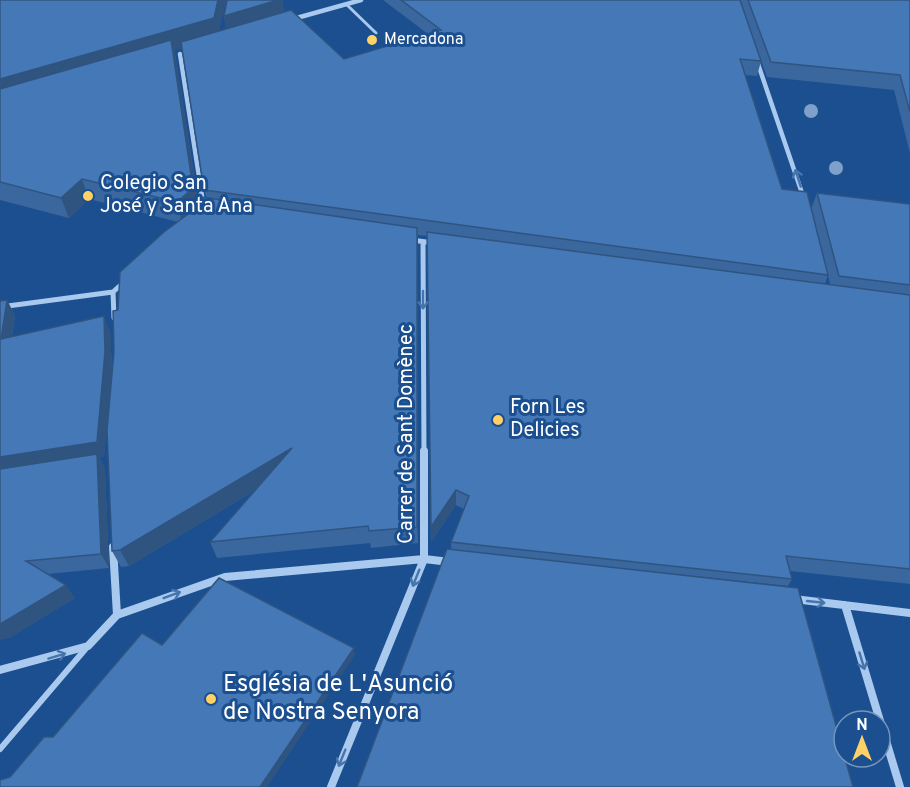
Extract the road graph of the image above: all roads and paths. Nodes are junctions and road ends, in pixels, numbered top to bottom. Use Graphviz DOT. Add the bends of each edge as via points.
graph roads {
  1 [pos="361,0"];
  2 [pos="346,4"];
  3 [pos="290,20"];
  4 [pos="376,33"];
  5 [pos="190,50"];
  6 [pos="180,54"];
  7 [pos="755,56"];
  8 [pos="168,58"];
  9 [pos="805,203"];
  10 [pos="204,210"];
  11 [pos="400,238"];
  12 [pos="423,242"];
  13 [pos="446,245"];
  14 [pos="130,277"];
  15 [pos="113,292"];
  16 [pos="0,307"];
  17 [pos="115,324"];
  18 [pos="113,544"];
  19 [pos="424,560"];
  20 [pos="459,563"];
  21 [pos="786,599"];
  22 [pos="845,605"];
  23 [pos="910,613"];
  24 [pos="117,615"];
  25 [pos="88,646"];
  26 [pos="0,670"];
  27 [pos="0,749"];
  28 [pos="331,787"];
  29 [pos="900,787"];
  1 -- 2 [label="street"];
  2 -- 3 [label="street"];
  2 -- 4 [label="lane"];
  5 -- 6 [label="street"];
  6 -- 8 [label="street"];
  6 -- 10 [label="street"];
  9 -- 7 [label="street, one-way"];
  11 -- 12 [label="street"];
  12 -- 13 [label="street"];
  12 -- 19 [label="street, Carrer de Sant Domènec, one-way"];
  14 -- 15 [label="street"];
  15 -- 16 [label="street"];
  15 -- 17 [label="street"];
  18 -- 24 [label="street"];
  19 -- 20 [label="street"];
  24 -- 19 [label="street, one-way" via="225,577"];
  19 -- 28 [label="street, Carrer de Sant Domènec, one-way"];
  21 -- 22 [label="street, one-way"];
  22 -- 23 [label="street"];
  22 -- 29 [label="street, one-way"];
  24 -- 25 [label="street"];
  26 -- 25 [label="street, one-way"];
  25 -- 27 [label="street"];
}
